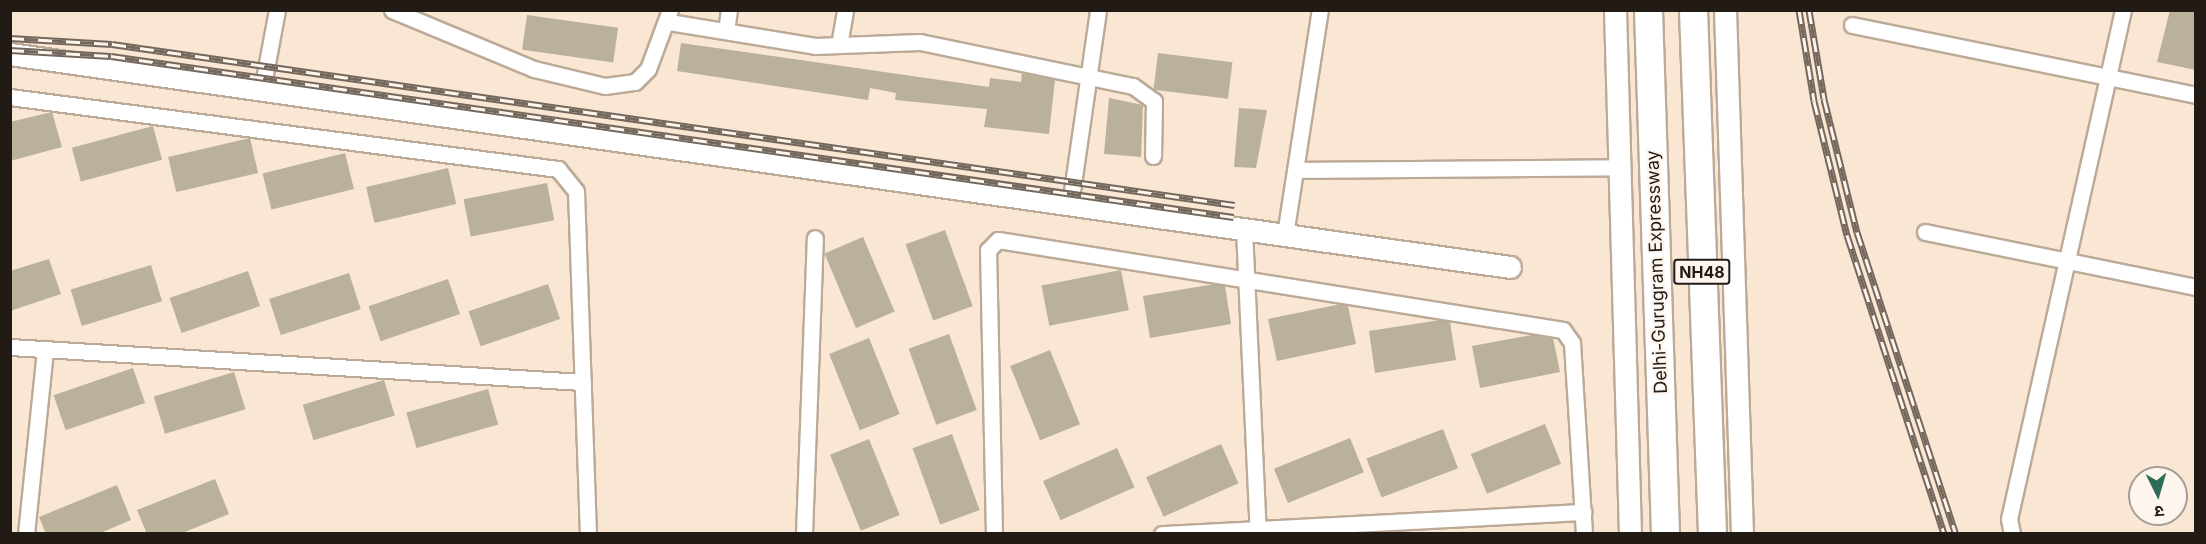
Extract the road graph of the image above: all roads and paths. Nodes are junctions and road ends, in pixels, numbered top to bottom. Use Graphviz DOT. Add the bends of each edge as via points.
graph roads {
  1 [pos="277,10"];
  2 [pos="392,10"];
  3 [pos="729,10"];
  4 [pos="845,10"];
  5 [pos="1098,10"];
  6 [pos="1320,10"];
  7 [pos="1615,10"];
  8 [pos="1648,10"];
  9 [pos="1693,10"];
  10 [pos="1725,10"];
  11 [pos="2123,10"];
  12 [pos="670,16"];
  13 [pos="1852,25"];
  14 [pos="726,30"];
  15 [pos="839,45"];
  16 [pos="10,54"];
  17 [pos="1089,74"];
  18 [pos="2111,77"];
  19 [pos="262,90"];
  20 [pos="2196,95"];
  21 [pos="10,98"];
  22 [pos="1153,156"];
  23 [pos="1618,167"];
  24 [pos="1298,170"];
  25 [pos="1070,205"];
  26 [pos="1244,229"];
  27 [pos="1925,232"];
  28 [pos="1286,235"];
  29 [pos="815,237"];
  30 [pos="2070,261"];
  31 [pos="1510,267"];
  32 [pos="1248,282"];
  33 [pos="2196,287"];
  34 [pos="10,347"];
  35 [pos="45,349"];
  36 [pos="583,382"];
  37 [pos="1583,512"];
  38 [pos="1258,531"];
  39 [pos="26,534"];
  40 [pos="588,534"];
  41 [pos="804,534"];
  42 [pos="994,534"];
  43 [pos="1162,534"];
  44 [pos="1584,534"];
  45 [pos="1630,534"];
  46 [pos="1665,534"];
  47 [pos="1712,534"];
  48 [pos="1742,534"];
  49 [pos="2012,534"];
  1 -- 19 [label="street"];
  2 -- 12 [label="street" via="534,69 605,86 635,82 648,69"];
  3 -- 14 [label="street"];
  4 -- 15 [label="street"];
  5 -- 17 [label="street"];
  6 -- 24 [label="street"];
  7 -- 23 [label="street"];
  8 -- 46 [label="highway, Delhi-Gurugram Expressway / NH48"];
  9 -- 47 [label="highway, NH48"];
  10 -- 48 [label="street"];
  11 -- 18 [label="street"];
  12 -- 14 [label="street"];
  13 -- 18 [label="street"];
  14 -- 15 [label="street" via="815,46"];
  15 -- 17 [label="street" via="920,42"];
  16 -- 19 [label="street"];
  17 -- 22 [label="street" via="1150,93"];
  17 -- 25 [label="street"];
  18 -- 20 [label="street"];
  18 -- 30 [label="street"];
  19 -- 25 [label="street"];
  21 -- 36 [label="street" via="558,169 576,191"];
  23 -- 24 [label="street"];
  23 -- 45 [label="street"];
  24 -- 28 [label="street"];
  25 -- 26 [label="street"];
  26 -- 28 [label="street"];
  26 -- 32 [label="street"];
  27 -- 30 [label="street"];
  28 -- 31 [label="street"];
  29 -- 41 [label="street"];
  30 -- 33 [label="street"];
  30 -- 49 [label="street" via="2009,519"];
  32 -- 37 [label="street" via="1563,330 1572,343"];
  32 -- 38 [label="street"];
  32 -- 42 [label="street" via="999,240 990,244"];
  34 -- 35 [label="street"];
  35 -- 36 [label="street"];
  35 -- 39 [label="street"];
  36 -- 40 [label="street"];
  37 -- 38 [label="street"];
  37 -- 44 [label="street"];
  38 -- 43 [label="street"];
}
